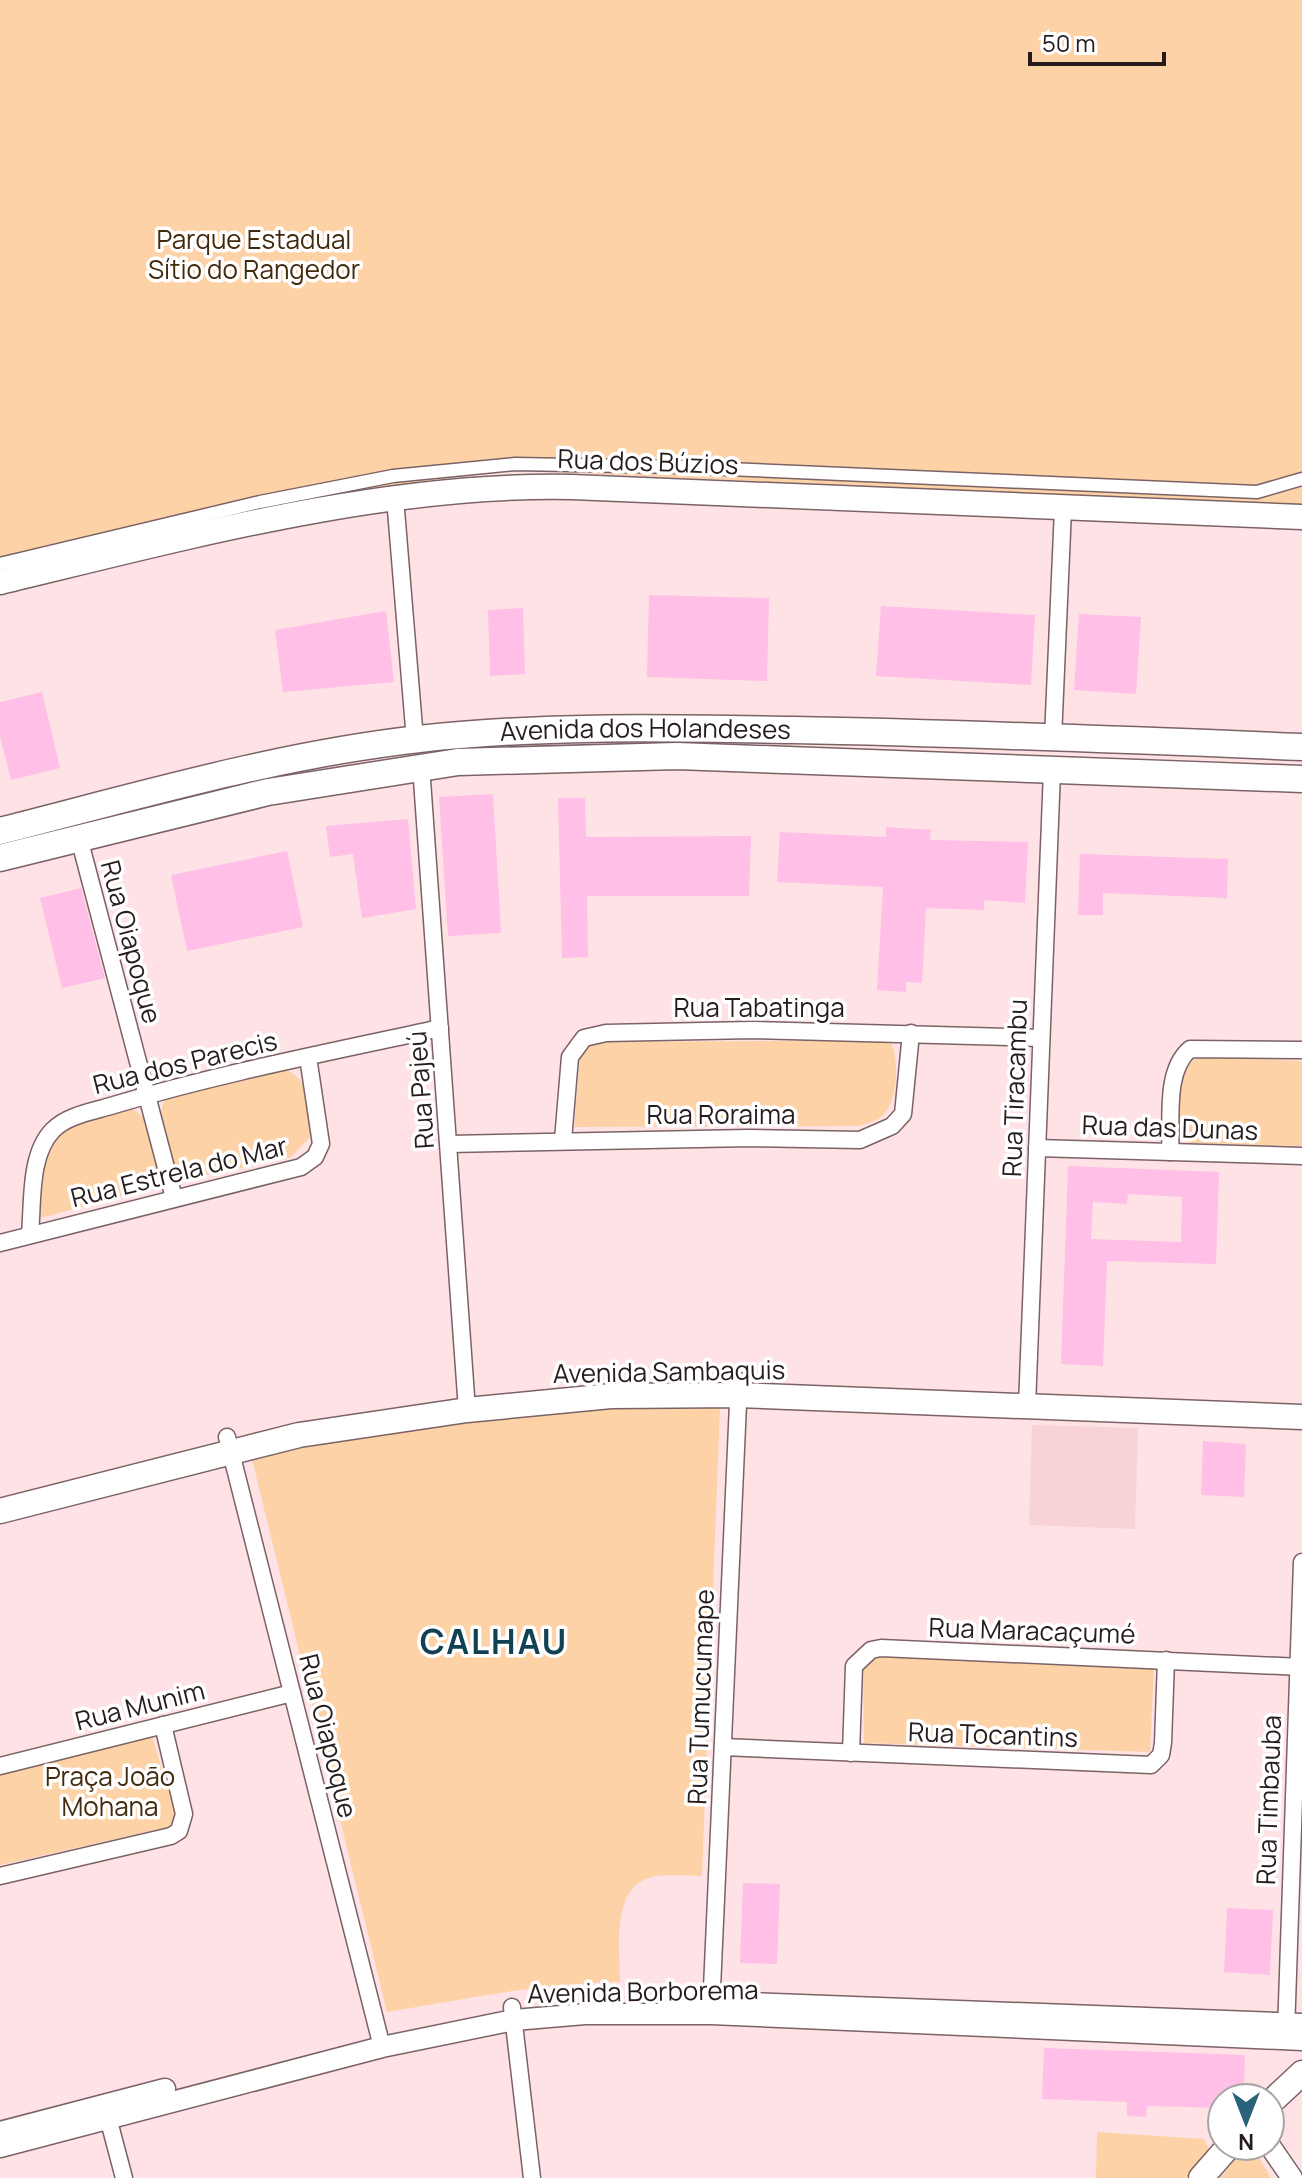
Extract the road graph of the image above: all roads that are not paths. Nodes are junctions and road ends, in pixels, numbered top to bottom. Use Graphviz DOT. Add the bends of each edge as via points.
graph roads {
  1 [pos="1302,479"];
  2 [pos="395,498"];
  3 [pos="1063,509"];
  4 [pos="1302,517"];
  5 [pos="0,564"];
  6 [pos="0,582"];
  7 [pos="1053,738"];
  8 [pos="415,740"];
  9 [pos="1116,740"];
  10 [pos="1261,746"];
  11 [pos="1302,747"];
  12 [pos="421,766"];
  13 [pos="976,768"];
  14 [pos="1052,771"];
  15 [pos="1147,774"];
  16 [pos="1302,779"];
  17 [pos="0,831"];
  18 [pos="79,838"];
  19 [pos="0,858"];
  20 [pos="440,1028"];
  21 [pos="911,1033"];
  22 [pos="1041,1038"];
  23 [pos="1302,1050"];
  24 [pos="308,1057"];
  25 [pos="147,1096"];
  26 [pos="563,1140"];
  27 [pos="449,1144"];
  28 [pos="1037,1148"];
  29 [pos="1170,1152"];
  30 [pos="1302,1156"];
  31 [pos="174,1198"];
  32 [pos="30,1234"];
  33 [pos="0,1243"];
  34 [pos="738,1388"];
  35 [pos="1027,1400"];
  36 [pos="1302,1403"];
  37 [pos="467,1404"];
  38 [pos="1302,1417"];
  39 [pos="229,1444"];
  40 [pos="0,1496"];
  41 [pos="0,1511"];
  42 [pos="1302,1562"];
  43 [pos="1166,1660"];
  44 [pos="1300,1667"];
  45 [pos="292,1693"];
  46 [pos="163,1725"];
  47 [pos="723,1747"];
  48 [pos="851,1753"];
  49 [pos="0,1766"];
  50 [pos="0,1876"];
  51 [pos="712,2007"];
  52 [pos="513,2014"];
  53 [pos="1294,2032"];
  54 [pos="381,2041"];
  55 [pos="1302,2073"];
  56 [pos="1286,2088"];
  57 [pos="107,2112"];
  58 [pos="0,2132"];
  59 [pos="0,2147"];
  60 [pos="1215,2162"];
  61 [pos="124,2178"];
  62 [pos="532,2178"];
  63 [pos="1201,2178"];
  1 -- 5 [label="street" via="1257,492 515,464 379,479 260,502"];
  2 -- 3 [label="main road, Rua dos Búzios" via="524,486"];
  2 -- 6 [label="main road, Rua dos Búzios"];
  2 -- 8 [label="street"];
  3 -- 4 [label="main road, Rua dos Búzios"];
  3 -- 7 [label="street"];
  7 -- 8 [label="main road, Avenida dos Holandeses" via="645,727"];
  7 -- 9 [label="main road, Avenida dos Holandeses"];
  8 -- 17 [label="main road, Avenida dos Holandeses" via="220,775"];
  9 -- 10 [label="main road, Avenida dos Holandeses"];
  9 -- 13 [label="main road" via="1096,748 987,747 977,755"];
  10 -- 11 [label="main road, Avenida dos Holandeses"];
  10 -- 15 [label="main road" via="1262,764 1255,772 1171,768"];
  12 -- 13 [label="main road, Avenida dos Holandeses" via="677,756"];
  12 -- 18 [label="main road, Avenida dos Holandeses" via="268,792"];
  12 -- 20 [label="street, Rua Pajeú"];
  13 -- 14 [label="main road, Avenida dos Holandeses"];
  14 -- 15 [label="main road, Avenida dos Holandeses"];
  14 -- 22 [label="street, Rua Tiracambu"];
  15 -- 16 [label="main road, Avenida dos Holandeses"];
  18 -- 19 [label="main road, Avenida dos Holandeses"];
  18 -- 25 [label="street, Rua Oiapoque"];
  20 -- 24 [label="street, Rua dos Parecis"];
  20 -- 27 [label="street, Rua Pajeú"];
  21 -- 22 [label="street, Rua Tabatinga"];
  21 -- 26 [label="street, Rua Roraima" via="903,1114 878,1135 860,1140"];
  21 -- 26 [label="street, Rua Tabatinga" via="752,1030 584,1038 567,1069"];
  22 -- 28 [label="street, Rua Tiracambu"];
  23 -- 29 [label="street" via="1190,1049 1174,1075"];
  24 -- 25 [label="street, Rua dos Parecis"];
  24 -- 31 [label="street, Rua Estrela do Mar" via="321,1126 315,1157 301,1167"];
  25 -- 31 [label="street, Rua Oiapoque"];
  25 -- 32 [label="street, Rua dos Parecis" via="55,1127 37,1159"];
  26 -- 27 [label="street, Rua Roraima"];
  27 -- 37 [label="street, Rua Pajeú"];
  28 -- 29 [label="street, Rua das Dunas"];
  28 -- 35 [label="street, Rua Tiracambu"];
  29 -- 30 [label="street, Rua das Dunas"];
  31 -- 32 [label="street, Rua Estrela do Mar"];
  32 -- 33 [label="street, Rua Estrela do Mar"];
  34 -- 35 [label="main road, Avenida Sambaquis"];
  34 -- 37 [label="main road, Avenida Sambaquis" via="616,1385"];
  34 -- 47 [label="street, Rua Tumucumape"];
  35 -- 36 [label="main road, Avenida Sambaquis"];
  35 -- 38 [label="main road, Avenida Sambaquis"];
  37 -- 39 [label="main road, Avenida Sambaquis" via="292,1423"];
  39 -- 40 [label="main road, Avenida Sambaquis"];
  39 -- 41 [label="main road, Avenida Sambaquis"];
  39 -- 45 [label="street, Rua Oiapoque"];
  42 -- 44 [label="street, Rua Timbauba"];
  43 -- 44 [label="street, Rua Maracaçumé"];
  43 -- 48 [label="street, Rua Maracaçumé" via="871,1650 854,1666"];
  43 -- 48 [label="street, Rua Tocantins" via="1163,1743 1151,1765"];
  44 -- 53 [label="street, Rua Timbauba"];
  45 -- 46 [label="street, Rua Munim"];
  45 -- 54 [label="street, Rua Oiapoque"];
  46 -- 49 [label="street, Rua Munim"];
  46 -- 50 [label="street" via="184,1814 179,1831"];
  47 -- 48 [label="street, Rua Tocantins"];
  47 -- 51 [label="street, Rua Tumucumape"];
  51 -- 52 [label="street, Avenida Borborema" via="585,2000"];
  51 -- 53 [label="street, Avenida Borborema"];
  52 -- 54 [label="street, Avenida Borborema"];
  52 -- 62 [label="street"];
  54 -- 57 [label="street, Avenida Borborema"];
  55 -- 56 [label="main road"];
  57 -- 58 [label="street, Avenida Borborema"];
  57 -- 59 [label="street, Avenida Borborema"];
  57 -- 61 [label="street"];
  60 -- 63 [label="main road"];
}
